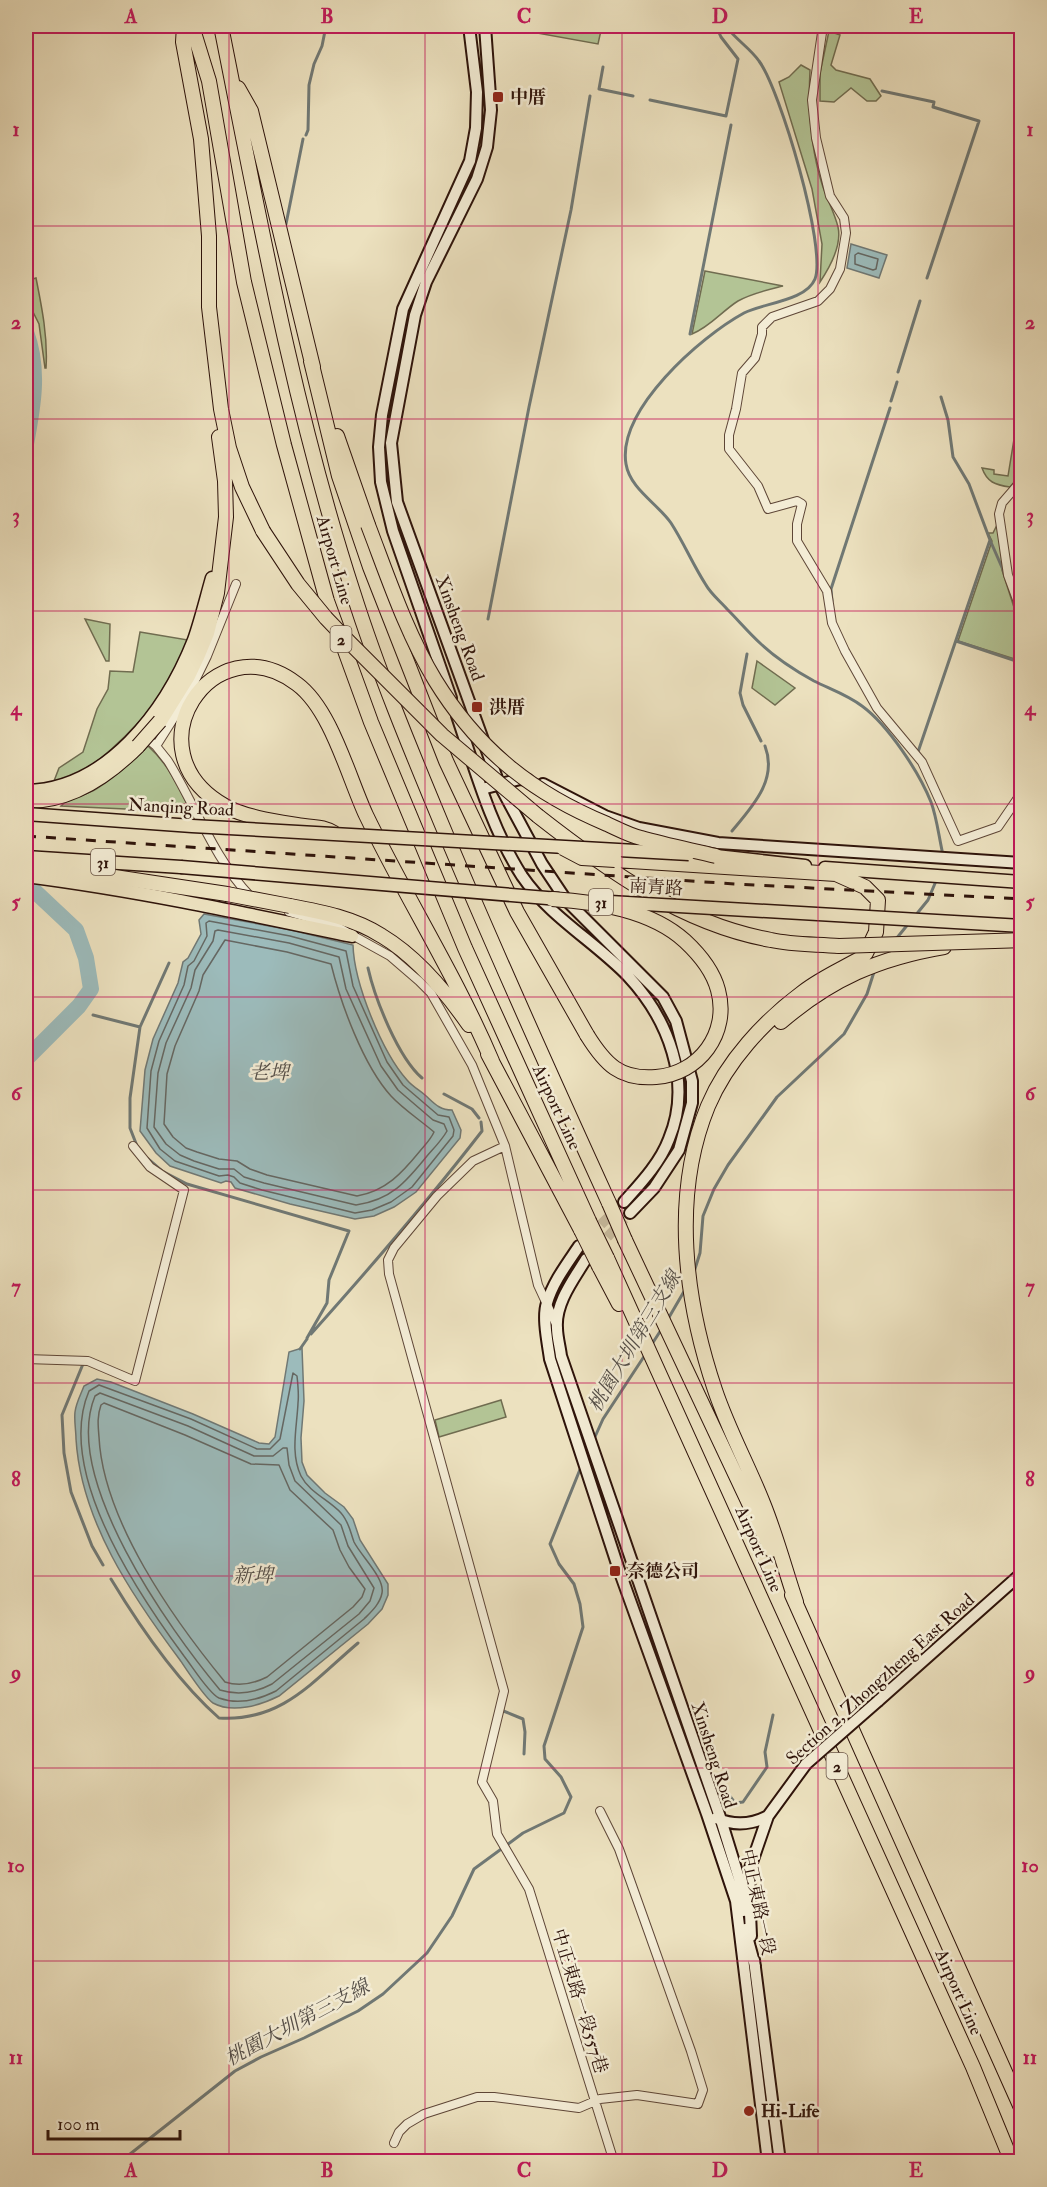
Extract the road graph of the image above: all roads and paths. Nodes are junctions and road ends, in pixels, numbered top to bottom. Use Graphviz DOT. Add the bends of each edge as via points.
graph roads {
  1 [pos="184,26"];
  2 [pos="192,26"];
  3 [pos="221,26"];
  4 [pos="469,26"];
  5 [pos="484,26"];
  6 [pos="823,26"];
  7 [pos="231,75"];
  8 [pos="209,307"];
  9 [pos="311,361"];
  10 [pos="1022,480"];
  11 [pos="212,578"];
  12 [pos="236,584"];
  13 [pos="1022,613"];
  14 [pos="139,732"];
  15 [pos="156,746"];
  16 [pos="499,784"];
  17 [pos="482,789"];
  18 [pos="26,791"];
  19 [pos="1022,792"];
  20 [pos="26,801"];
  21 [pos="26,814"];
  22 [pos="334,833"];
  23 [pos="563,848"];
  24 [pos="716,856"];
  25 [pos="26,857"];
  26 [pos="1022,863"];
  27 [pos="26,865"];
  28 [pos="26,876"];
  29 [pos="1022,882"];
  30 [pos="250,896"];
  31 [pos="552,899"];
  32 [pos="243,913"];
  33 [pos="1022,926"];
  34 [pos="352,936"];
  35 [pos="1022,940"];
  36 [pos="980,941"];
  37 [pos="492,1061"];
  38 [pos="701,1129"];
  39 [pos="133,1146"];
  40 [pos="505,1146"];
  41 [pos="624,1202"];
  42 [pos="630,1213"];
  43 [pos="585,1226"];
  44 [pos="579,1246"];
  45 [pos="597,1261"];
  46 [pos="546,1305"];
  47 [pos="556,1325"];
  48 [pos="26,1359"];
  49 [pos="1022,1573"];
  50 [pos="796,1602"];
  51 [pos="600,1811"];
  52 [pos="707,1814"];
  53 [pos="768,1816"];
  54 [pos="721,1820"];
  55 [pos="751,1867"];
  56 [pos="742,1888"];
  57 [pos="736,1901"];
  58 [pos="755,1966"];
  59 [pos="595,2101"];
  60 [pos="1022,2110"];
  61 [pos="394,2144"];
  62 [pos="614,2162"];
  63 [pos="768,2162"];
  64 [pos="780,2162"];
  65 [pos="1012,2162"];
  1 -- 8 [label="highway" via="183,42 201,139 209,236"];
  2 -- 43 [label="highway, Airport Line / 2" via="209,81 244,282 327,601 371,722"];
  3 -- 7 [label="highway, Airport Line / 2"];
  4 -- 17 [label="main road, Xinsheng Road" via="477,92 470,161 404,309 379,447 381,482 393,531"];
  5 -- 16 [label="main road, Xinsheng Road" via="491,110 487,147 477,179 426,282 415,315 391,443 397,502"];
  6 -- 19 [label="street" via="812,100 816,138 830,196 844,218 846,233 840,269 830,289 818,301 772,317 762,327 755,358 742,374 729,449 758,486 768,509 797,501 801,504 797,541 827,591 832,623 845,651 877,708 922,762 958,841 998,827"];
  7 -- 9 [label="highway" via="251,111"];
  7 -- 50 [label="highway, Airport Line / 2, bridge" via="271,278 318,480 395,713 476,907 625,1240"];
  8 -- 20 [label="highway, bridge" via="207,359 225,481 226,517 218,593 207,633 188,676 160,721 119,765 70,794 52,800"];
  8 -- 36 [label="highway, bridge" via="219,399 229,448 263,531 298,584 349,642 442,735 538,816 635,885 700,920 771,940 839,946"];
  9 -- 24 [label="highway, bridge" via="394,593 435,680 475,735 543,794 574,811 639,838"];
  9 -- 31 [label="highway, bridge" via="339,476 382,599 446,761 517,912 605,1060 618,1071 636,1077 666,1076 686,1070 702,1056 716,1033 720,1011 718,990 695,952 659,924 627,911"];
  10 -- 13 [label="street" via="1002,503 999,514 1008,575"];
  11 -- 14 [label="main road" via="180,671"];
  12 -- 15 [label="street" via="187,697"];
  14 -- 15 [label="street"];
  14 -- 18 [label="main road" via="109,762 90,774 46,791"];
  15 -- 30 [label="street" via="224,861"];
  16 -- 17 [label="main road"];
  16 -- 26 [label="main road" via="520,779 536,781 605,816 639,828 718,843"];
  16 -- 42 [label="main road, Xinsheng Road" via="566,900 656,990 676,1021 692,1081 692,1103 679,1150 654,1188"];
  17 -- 41 [label="main road, Xinsheng Road" via="523,876 553,912 628,976 657,1015 671,1044 679,1107 669,1139 648,1174"];
  21 -- 22 [label="main road, Nanqing Road, bridge"];
  22 -- 23 [label="main road, 南青路, bridge"];
  22 -- 37 [label="highway" via="320,826 270,820 225,806 189,772 182,754 184,715 209,681 237,669 272,669 298,684 323,714 366,814 474,1017"];
  23 -- 24 [label="main road, 南青路, bridge"];
  23 -- 38 [label="highway, bridge" via="582,858 836,874 865,887 878,900 876,932 866,953 804,991 757,1034 719,1086"];
  24 -- 29 [label="main road, 南青路"];
  25 -- 31 [label="main road, 南青路 / 31, bridge"];
  27 -- 37 [label="highway, bridge" via="290,906 365,927 406,953 456,1007"];
  28 -- 32 [label="main road, 31" via="108,886"];
  30 -- 32 [label="main road"];
  30 -- 34 [label="street" via="334,925"];
  31 -- 33 [label="main road, 南青路 / 31, bridge"];
  32 -- 34 [label="main road, 31"];
  34 -- 40 [label="street" via="390,956 431,993 472,1065"];
  35 -- 36 [label="highway, bridge"];
  36 -- 38 [label="highway, bridge" via="895,957 820,992 761,1042"];
  37 -- 43 [label="highway"];
  38 -- 50 [label="highway" via="685,1207 685,1237 697,1320 716,1392 764,1503"];
  39 -- 48 [label="street" via="150,1167 184,1190 135,1381 88,1361"];
  40 -- 46 [label="street"];
  40 -- 59 [label="street, 中正東路一段557巷" via="473,1161 457,1175 394,1248 388,1260 389,1274 504,1691 482,1782 493,1801 497,1834 529,1889"];
  43 -- 45 [label="highway, Airport Line / 2, bridge"];
  44 -- 46 [label="main road, Xinsheng Road"];
  45 -- 47 [label="main road, Xinsheng Road" via="566,1292"];
  45 -- 65 [label="highway, Airport Line / 2" via="638,1331 696,1452"];
  46 -- 47 [label="street"];
  46 -- 52 [label="main road, Xinsheng Road" via="550,1359 618,1567"];
  47 -- 54 [label="main road, Xinsheng Road" via="561,1356 582,1420"];
  49 -- 53 [label="main road, Section 2, Zhongzheng East Road, bridge" via="807,1764"];
  50 -- 60 [label="highway, Airport Line / 2"];
  51 -- 59 [label="street" via="619,1849 703,2090 698,2104 637,2095"];
  52 -- 54 [label="main road, Xinsheng Road"];
  52 -- 57 [label="main road"];
  53 -- 54 [label="main road" via="753,1823"];
  53 -- 55 [label="main road, Section 2, Zhongzheng East Road"];
  54 -- 56 [label="main road, 中正東路一段"];
  55 -- 56 [label="main road"];
  55 -- 58 [label="main road, 中正東路一段" via="749,1901"];
  56 -- 57 [label="main road"];
  56 -- 58 [label="main road, 中正東路一段" via="744,1925"];
  57 -- 63 [label="main road"];
  58 -- 64 [label="main road"];
  59 -- 61 [label="street" via="579,2108 477,2097 424,2114 399,2132"];
  59 -- 62 [label="street, 中正東路一段557巷"];
}
